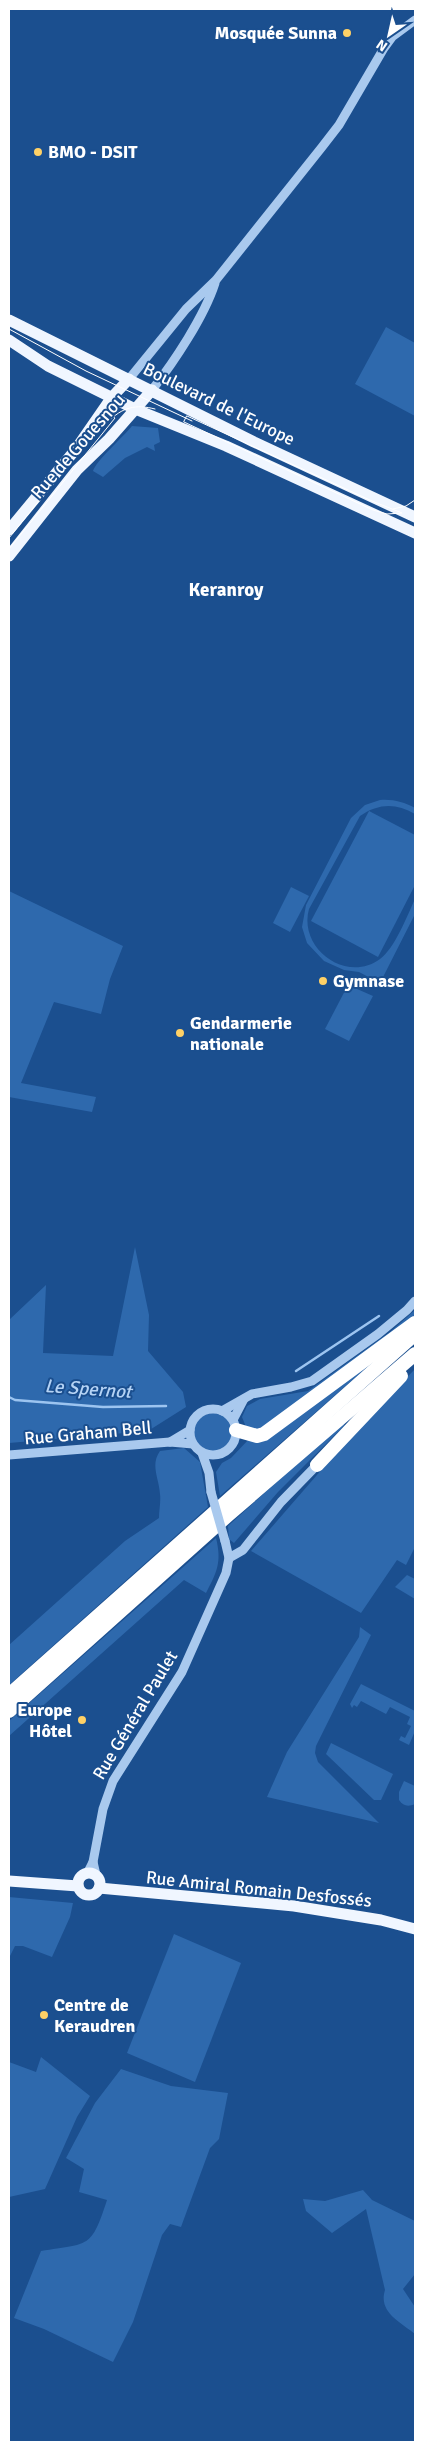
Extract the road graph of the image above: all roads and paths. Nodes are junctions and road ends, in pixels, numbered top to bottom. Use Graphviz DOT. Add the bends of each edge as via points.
graph roads {
  1 [pos="415,20"];
  2 [pos="216,280"];
  3 [pos="9,320"];
  4 [pos="9,340"];
  5 [pos="129,379"];
  6 [pos="152,390"];
  7 [pos="112,397"];
  8 [pos="135,409"];
  9 [pos="415,517"];
  10 [pos="9,530"];
  11 [pos="413,531"];
  12 [pos="9,556"];
  13 [pos="415,1301"];
  14 [pos="415,1323"];
  15 [pos="415,1334"];
  16 [pos="415,1354"];
  17 [pos="415,1360"];
  18 [pos="244,1399"];
  19 [pos="222,1411"];
  20 [pos="235,1425"];
  21 [pos="190,1430"];
  22 [pos="170,1442"];
  23 [pos="193,1444"];
  24 [pos="202,1453"];
  25 [pos="9,1455"];
  26 [pos="220,1455"];
  27 [pos="317,1465"];
  28 [pos="209,1473"];
  29 [pos="229,1558"];
  30 [pos="9,1695"];
  31 [pos="9,1711"];
  32 [pos="92,1870"];
  33 [pos="9,1881"];
  34 [pos="78,1886"];
  35 [pos="99,1888"];
  36 [pos="415,1929"];
  1 -- 2 [label="street, Rue de Gouesnou" via="392,37 340,125"];
  2 -- 5 [label="street, Rue de Gouesnou" via="186,310"];
  2 -- 6 [label="street, Rue de Gouesnou" via="210,301"];
  3 -- 5 [label="main road, Boulevard de l'Europe"];
  4 -- 7 [label="main road, Boulevard de l'Europe" via="48,366"];
  5 -- 6 [label="main road, Boulevard de l'Europe"];
  5 -- 7 [label="main road, Rue de Gouesnou"];
  6 -- 8 [label="main road, Rue de Gouesnou"];
  6 -- 9 [label="main road, Boulevard de l'Europe"];
  7 -- 8 [label="main road, Boulevard de l'Europe"];
  7 -- 10 [label="main road, Rue de Gouesnou" via="76,449"];
  8 -- 11 [label="main road, Boulevard de l'Europe" via="226,446"];
  8 -- 12 [label="main road, Rue de Gouesnou" via="77,470"];
  13 -- 18 [label="street" via="378,1334 312,1381"];
  14 -- 20 [label="highway" via="264,1434 249,1435"];
  15 -- 30 [label="highway"];
  16 -- 31 [label="highway" via="228,1515"];
  17 -- 27 [label="highway"];
  18 -- 19 [label="street"];
  18 -- 20 [label="street"];
  19 -- 20 [label="street"];
  19 -- 21 [label="street" via="201,1412"];
  20 -- 26 [label="street" via="232,1446"];
  21 -- 22 [label="street, Rue Graham Bell"];
  21 -- 23 [label="street"];
  22 -- 23 [label="street, Rue Graham Bell"];
  22 -- 25 [label="street, Rue Graham Bell"];
  23 -- 24 [label="street"];
  24 -- 26 [label="street"];
  24 -- 28 [label="street, Rue Général Paulet"];
  26 -- 28 [label="street"];
  27 -- 29 [label="street" via="281,1502 242,1550"];
  28 -- 29 [label="street, Rue Général Paulet, bridge"];
  29 -- 32 [label="street, Rue Général Paulet" via="226,1573 182,1672 111,1785"];
  32 -- 34 [label="main road" via="80,1878"];
  32 -- 35 [label="main road" via="100,1881"];
  33 -- 34 [label="main road"];
  34 -- 35 [label="main road" via="86,1894"];
  35 -- 36 [label="main road, Rue Amiral Romain Desfossés" via="294,1906"];
}
